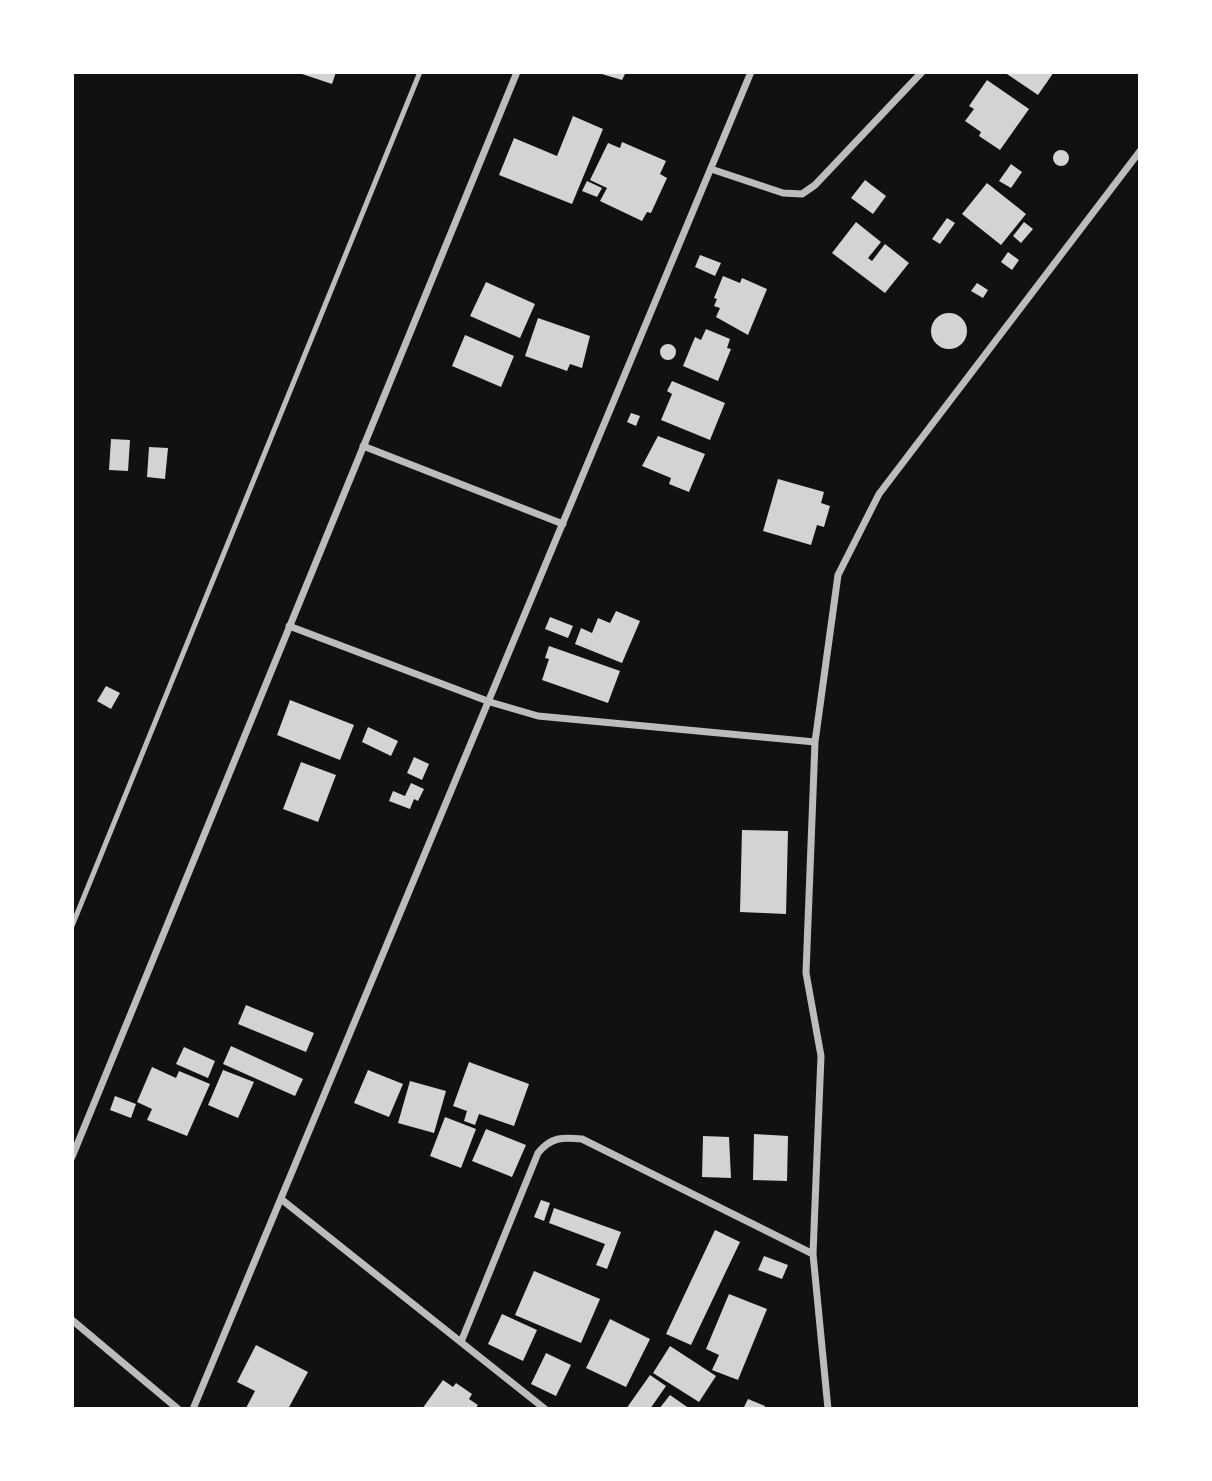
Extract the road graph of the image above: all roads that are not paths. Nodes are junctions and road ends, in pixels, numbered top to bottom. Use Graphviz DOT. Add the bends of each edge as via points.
graph roads {
  1 [pos="420,72"];
  2 [pos="517,72"];
  3 [pos="751,72"];
  4 [pos="922,72"];
  5 [pos="1140,151"];
  6 [pos="711,169"];
  7 [pos="363,446"];
  8 [pos="563,524"];
  9 [pos="289,625"];
  10 [pos="489,702"];
  11 [pos="815,742"];
  12 [pos="72,926"];
  13 [pos="72,1157"];
  14 [pos="281,1199"];
  15 [pos="813,1254"];
  16 [pos="72,1320"];
  17 [pos="461,1342"];
  18 [pos="178,1409"];
  19 [pos="193,1409"];
  20 [pos="545,1409"];
  21 [pos="828,1409"];
  1 -- 12 [label="lane"];
  2 -- 7 [label="street"];
  3 -- 6 [label="street"];
  4 -- 6 [label="street" via="816,185 802,194 783,193"];
  5 -- 11 [label="street" via="879,494 838,575"];
  6 -- 8 [label="street"];
  7 -- 8 [label="street"];
  7 -- 9 [label="street"];
  8 -- 10 [label="street"];
  9 -- 10 [label="street"];
  9 -- 13 [label="street"];
  10 -- 11 [label="street" via="538,716"];
  10 -- 14 [label="street"];
  11 -- 15 [label="street" via="806,974 821,1056"];
  14 -- 17 [label="street"];
  14 -- 19 [label="street"];
  15 -- 17 [label="street" via="582,1139 560,1137 547,1142 538,1153"];
  15 -- 21 [label="street"];
  16 -- 18 [label="street"];
  17 -- 20 [label="street"];
}
